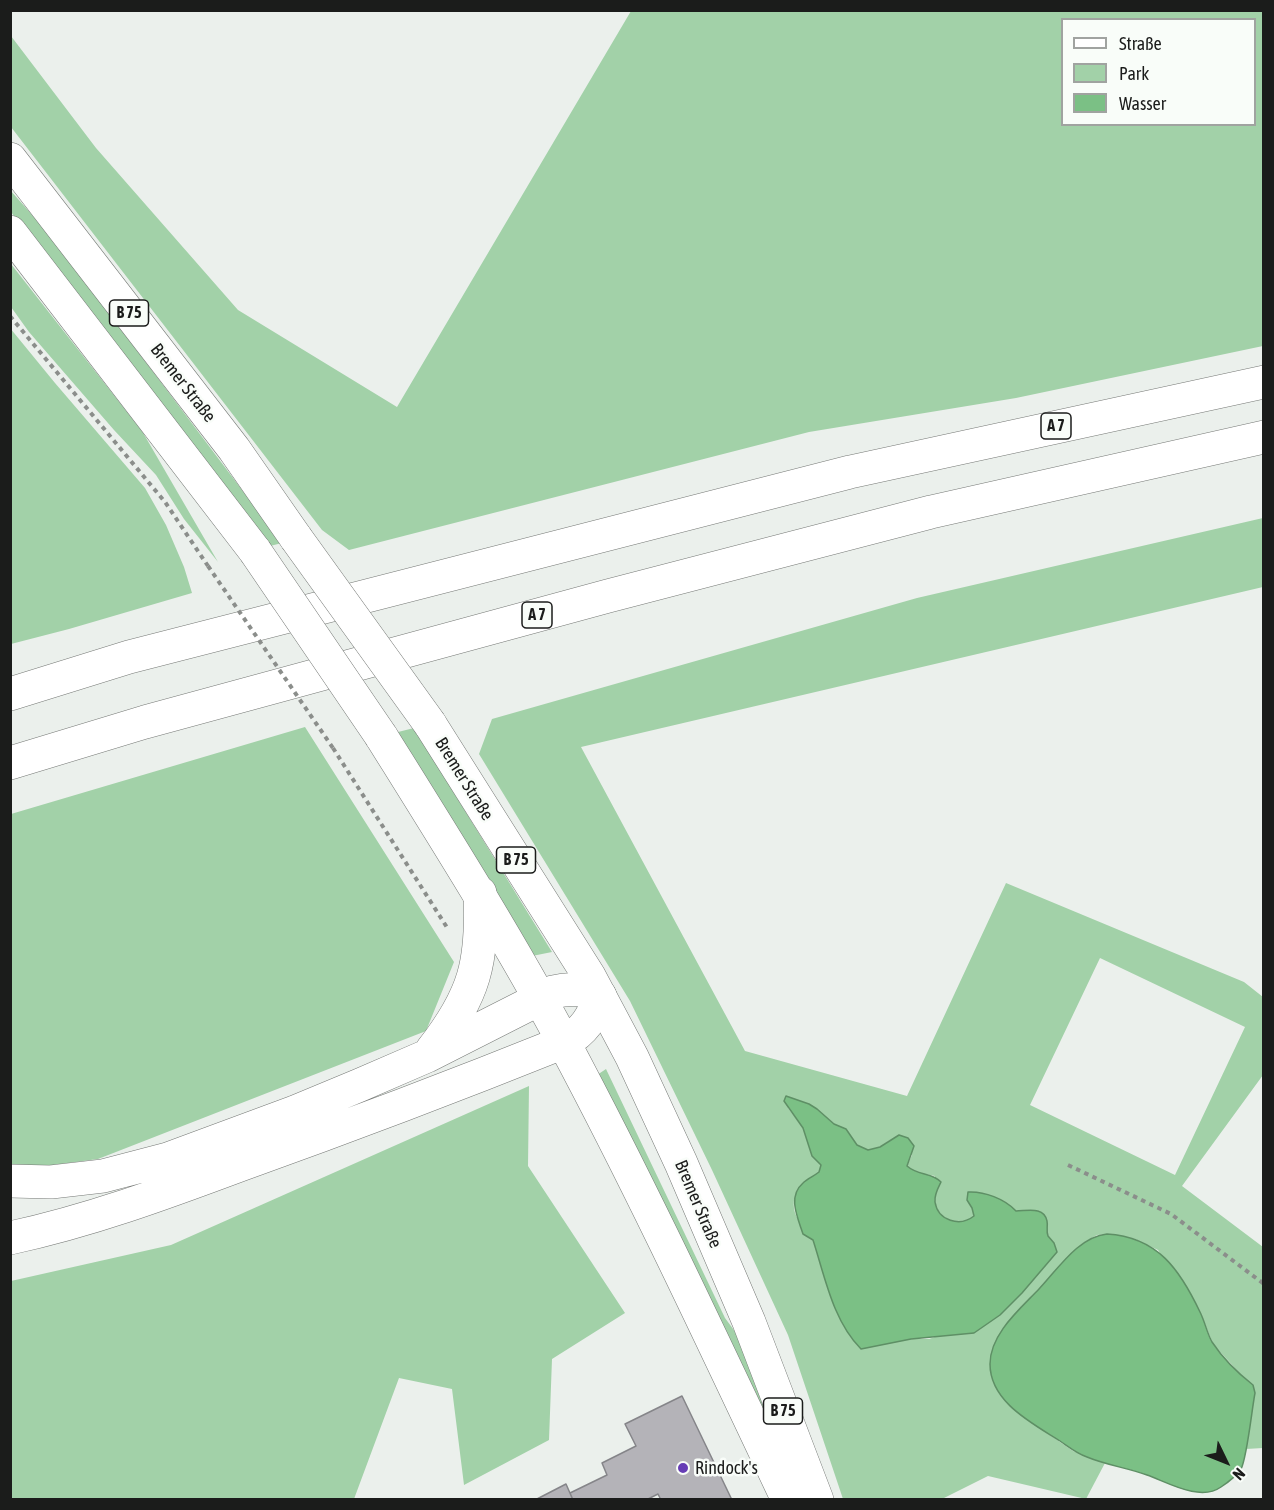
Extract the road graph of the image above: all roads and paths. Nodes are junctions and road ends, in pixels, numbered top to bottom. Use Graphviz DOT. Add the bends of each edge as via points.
graph roads {
  1 [pos="10,159"];
  2 [pos="10,232"];
  3 [pos="10,316"];
  4 [pos="1263,382"];
  5 [pos="1263,437"];
  6 [pos="129,657"];
  7 [pos="10,674"];
  8 [pos="10,694"];
  9 [pos="145,722"];
  10 [pos="10,763"];
  11 [pos="10,784"];
  12 [pos="480,893"];
  13 [pos="451,934"];
  14 [pos="600,996"];
  15 [pos="539,999"];
  16 [pos="564,1042"];
  17 [pos="427,1056"];
  18 [pos="1068,1165"];
  19 [pos="10,1181"];
  20 [pos="10,1238"];
  21 [pos="1263,1284"];
  22 [pos="788,1500"];
  23 [pos="817,1500"];
  1 -- 14 [label="main road, Bremer Straße / B 75, bridge" via="234,449 430,724"];
  2 -- 12 [label="main road, B 75, bridge" via="255,551 381,736"];
  3 -- 13 [label="path, bridge" via="165,502 333,748"];
  4 -- 6 [label="main road, A 7" via="850,472"];
  5 -- 9 [label="main road, A 7" via="931,512"];
  6 -- 7 [label="main road"];
  6 -- 8 [label="main road, A 7"];
  9 -- 10 [label="main road, A 7"];
  9 -- 11 [label="main road"];
  12 -- 15 [label="main road, B 75"];
  12 -- 17 [label="main road" via="480,951 472,984 457,1016"];
  14 -- 15 [label="main road" via="570,989"];
  14 -- 16 [label="main road" via="584,1028"];
  14 -- 23 [label="main road, Bremer Straße / B 75" via="690,1184 749,1322"];
  15 -- 16 [label="main road, B 75"];
  15 -- 17 [label="main road"];
  16 -- 20 [label="main road" via="376,1116 126,1206"];
  16 -- 22 [label="main road, B 75" via="635,1180"];
  17 -- 19 [label="main road" via="295,1112 159,1161 87,1179"];
  18 -- 21 [label="path" via="1171,1214"];
}
